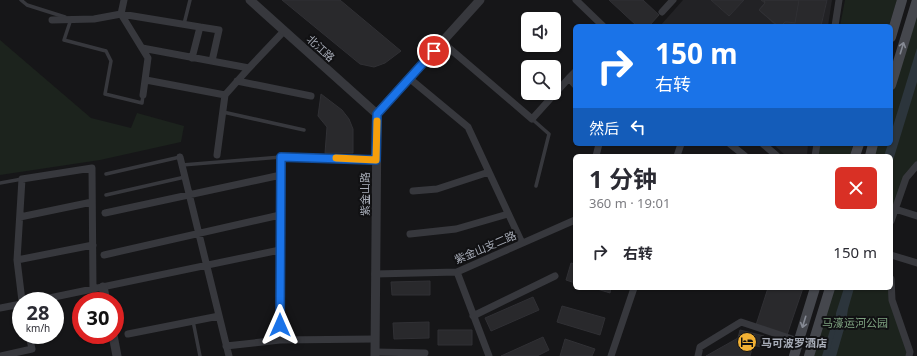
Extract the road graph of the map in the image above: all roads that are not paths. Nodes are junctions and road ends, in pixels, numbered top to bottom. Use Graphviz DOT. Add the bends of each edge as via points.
graph roads {
  1 [pos="21,0"];
  2 [pos="29,0"];
  3 [pos="124,0"];
  4 [pos="190,0"];
  5 [pos="250,0"];
  6 [pos="480,0"];
  7 [pos="576,0"];
  8 [pos="673,0"];
  9 [pos="839,0"];
  10 [pos="902,0"];
  11 [pos="917,0"];
  12 [pos="26,5"];
  13 [pos="662,12"];
  14 [pos="121,14"];
  15 [pos="72,19"];
  16 [pos="52,20"];
  17 [pos="184,24"];
  18 [pos="601,24"];
  19 [pos="835,24"];
  20 [pos="200,27"];
  21 [pos="893,30"];
  22 [pos="284,31"];
  23 [pos="442,42"];
  24 [pos="142,48"];
  25 [pos="192,58"];
  26 [pos="212,61"];
  27 [pos="249,68"];
  28 [pos="573,74"];
  29 [pos="409,78"];
  30 [pos="569,78"];
  31 [pos="893,78"];
  32 [pos="146,80"];
  33 [pos="237,82"];
  34 [pos="573,83"];
  35 [pos="143,95"];
  36 [pos="225,95"];
  37 [pos="311,96"];
  38 [pos="223,112"];
  39 [pos="377,114"];
  40 [pos="532,119"];
  41 [pos="304,130"];
  42 [pos="732,146"];
  43 [pos="765,146"];
  44 [pos="742,154"];
  45 [pos="775,154"];
  46 [pos="217,155"];
  47 [pos="180,157"];
  48 [pos="281,157"];
  49 [pos="376,160"];
  50 [pos="917,165"];
  51 [pos="182,166"];
  52 [pos="489,172"];
  53 [pos="106,174"];
  54 [pos="281,175"];
  55 [pos="185,177"];
  56 [pos="22,179"];
  57 [pos="0,183"];
  58 [pos="536,186"];
  59 [pos="413,191"];
  60 [pos="189,194"];
  61 [pos="106,195"];
  62 [pos="92,202"];
  63 [pos="895,209"];
  64 [pos="105,213"];
  65 [pos="508,214"];
  66 [pos="280,215"];
  67 [pos="893,215"];
  68 [pos="917,216"];
  69 [pos="20,217"];
  70 [pos="573,221"];
  71 [pos="199,234"];
  72 [pos="410,234"];
  73 [pos="522,243"];
  74 [pos="93,245"];
  75 [pos="280,250"];
  76 [pos="104,255"];
  77 [pos="893,256"];
  78 [pos="17,260"];
  79 [pos="917,263"];
  80 [pos="207,266"];
  81 [pos="457,272"];
  82 [pos="375,274"];
  83 [pos="555,276"];
  84 [pos="103,287"];
  85 [pos="93,290"];
  86 [pos="633,290"];
  87 [pos="814,290"];
  88 [pos="829,290"];
  89 [pos="892,290"];
  90 [pos="21,292"];
  91 [pos="104,292"];
  92 [pos="64,296"];
  93 [pos="12,306"];
  94 [pos="0,308"];
  95 [pos="219,316"];
  96 [pos="473,316"];
  97 [pos="193,321"];
  98 [pos="128,334"];
  99 [pos="375,339"];
  100 [pos="280,340"];
  101 [pos="798,341"];
  102 [pos="31,344"];
  103 [pos="115,344"];
  104 [pos="226,346"];
  105 [pos="426,353"];
  106 [pos="375,354"];
  107 [pos="912,354"];
  108 [pos="1,356"];
  109 [pos="117,356"];
  110 [pos="200,356"];
  111 [pos="229,356"];
  112 [pos="489,356"];
  113 [pos="611,356"];
  114 [pos="698,356"];
  115 [pos="794,356"];
  116 [pos="809,356"];
  1 -- 12 [label="lane"];
  2 -- 12 [label="lane"];
  3 -- 14 [label="street"];
  4 -- 17 [label="lane"];
  5 -- 22 [label="street, 北江路"];
  6 -- 23 [label="street"];
  7 -- 18 [label="street"];
  8 -- 13 [label="street"];
  9 -- 19 [label="street"];
  10 -- 21 [label="main road"];
  31 -- 11 [label="main road, one-way"];
  12 -- 15 [label="lane"];
  14 -- 15 [label="street" via="94,19"];
  14 -- 17 [label="street"];
  14 -- 24 [label="street"];
  15 -- 16 [label="street"];
  15 -- 35 [label="lane" via="64,40 106,51 111,61 105,94 142,103"];
  17 -- 20 [label="street"];
  20 -- 25 [label="street"];
  20 -- 26 [label="street" via="219,30"];
  22 -- 27 [label="street"];
  22 -- 39 [label="street, 北江路"];
  23 -- 29 [label="street"];
  23 -- 40 [label="street"];
  24 -- 25 [label="street"];
  24 -- 32 [label="street" via="148,58"];
  25 -- 26 [label="street"];
  26 -- 27 [label="street"];
  27 -- 33 [label="street"];
  28 -- 30 [label="street"];
  29 -- 39 [label="street"];
  29 -- 52 [label="street" via="468,127"];
  30 -- 34 [label="street"];
  30 -- 40 [label="street"];
  32 -- 35 [label="street"];
  32 -- 36 [label="street"];
  33 -- 36 [label="street"];
  33 -- 37 [label="street"];
  36 -- 38 [label="street"];
  38 -- 41 [label="lane"];
  38 -- 46 [label="street"];
  39 -- 49 [label="street, 紫金山路"];
  40 -- 58 [label="lane" via="549,134"];
  42 -- 44 [label="street"];
  43 -- 45 [label="street"];
  47 -- 51 [label="street"];
  47 -- 53 [label="lane"];
  48 -- 49 [label="lane"];
  48 -- 51 [label="lane"];
  48 -- 54 [label="street"];
  49 -- 82 [label="street, 紫金山路"];
  50 -- 63 [label="street" via="906,178"];
  51 -- 55 [label="street"];
  52 -- 59 [label="street" via="437,189"];
  52 -- 65 [label="street"];
  54 -- 60 [label="street"];
  54 -- 66 [label="street"];
  55 -- 60 [label="street"];
  55 -- 61 [label="lane"];
  56 -- 57 [label="lane"];
  56 -- 62 [label="street" via="92,168"];
  56 -- 69 [label="street"];
  60 -- 64 [label="street"];
  60 -- 71 [label="street"];
  62 -- 69 [label="street"];
  62 -- 74 [label="street"];
  63 -- 67 [label="street"];
  63 -- 68 [label="street"];
  65 -- 72 [label="street" via="456,229"];
  65 -- 73 [label="street"];
  66 -- 71 [label="street"];
  66 -- 75 [label="street"];
  69 -- 78 [label="street"];
  70 -- 73 [label="street, 紫金山支二路"];
  71 -- 76 [label="street"];
  71 -- 80 [label="street"];
  73 -- 81 [label="street, 紫金山支二路"];
  74 -- 78 [label="street"];
  74 -- 85 [label="street"];
  75 -- 80 [label="street"];
  75 -- 100 [label="street"];
  77 -- 79 [label="street"];
  78 -- 90 [label="street"];
  80 -- 84 [label="street"];
  80 -- 95 [label="street"];
  81 -- 82 [label="street, 紫金山支二路"];
  81 -- 96 [label="street"];
  82 -- 99 [label="street, 紫金山路"];
  83 -- 96 [label="street"];
  84 -- 85 [label="street"];
  84 -- 91 [label="street"];
  85 -- 92 [label="street"];
  86 -- 113 [label="street"];
  87 -- 101 [label="main road, one-way"];
  88 -- 116 [label="main road"];
  89 -- 107 [label="street" via="892,300"];
  93 -- 94 [label="street"];
  95 -- 97 [label="street"];
  95 -- 104 [label="street"];
  96 -- 112 [label="street"];
  97 -- 98 [label="street"];
  97 -- 110 [label="lane"];
  99 -- 100 [label="street"];
  99 -- 106 [label="street, 紫金山路"];
  100 -- 104 [label="street"];
  101 -- 114 [label="street" via="741,322 700,347"];
  101 -- 115 [label="main road"];
  102 -- 108 [label="street" via="32,349"];
  103 -- 109 [label="street"];
  104 -- 111 [label="street"];
  105 -- 106 [label="street"];
}
